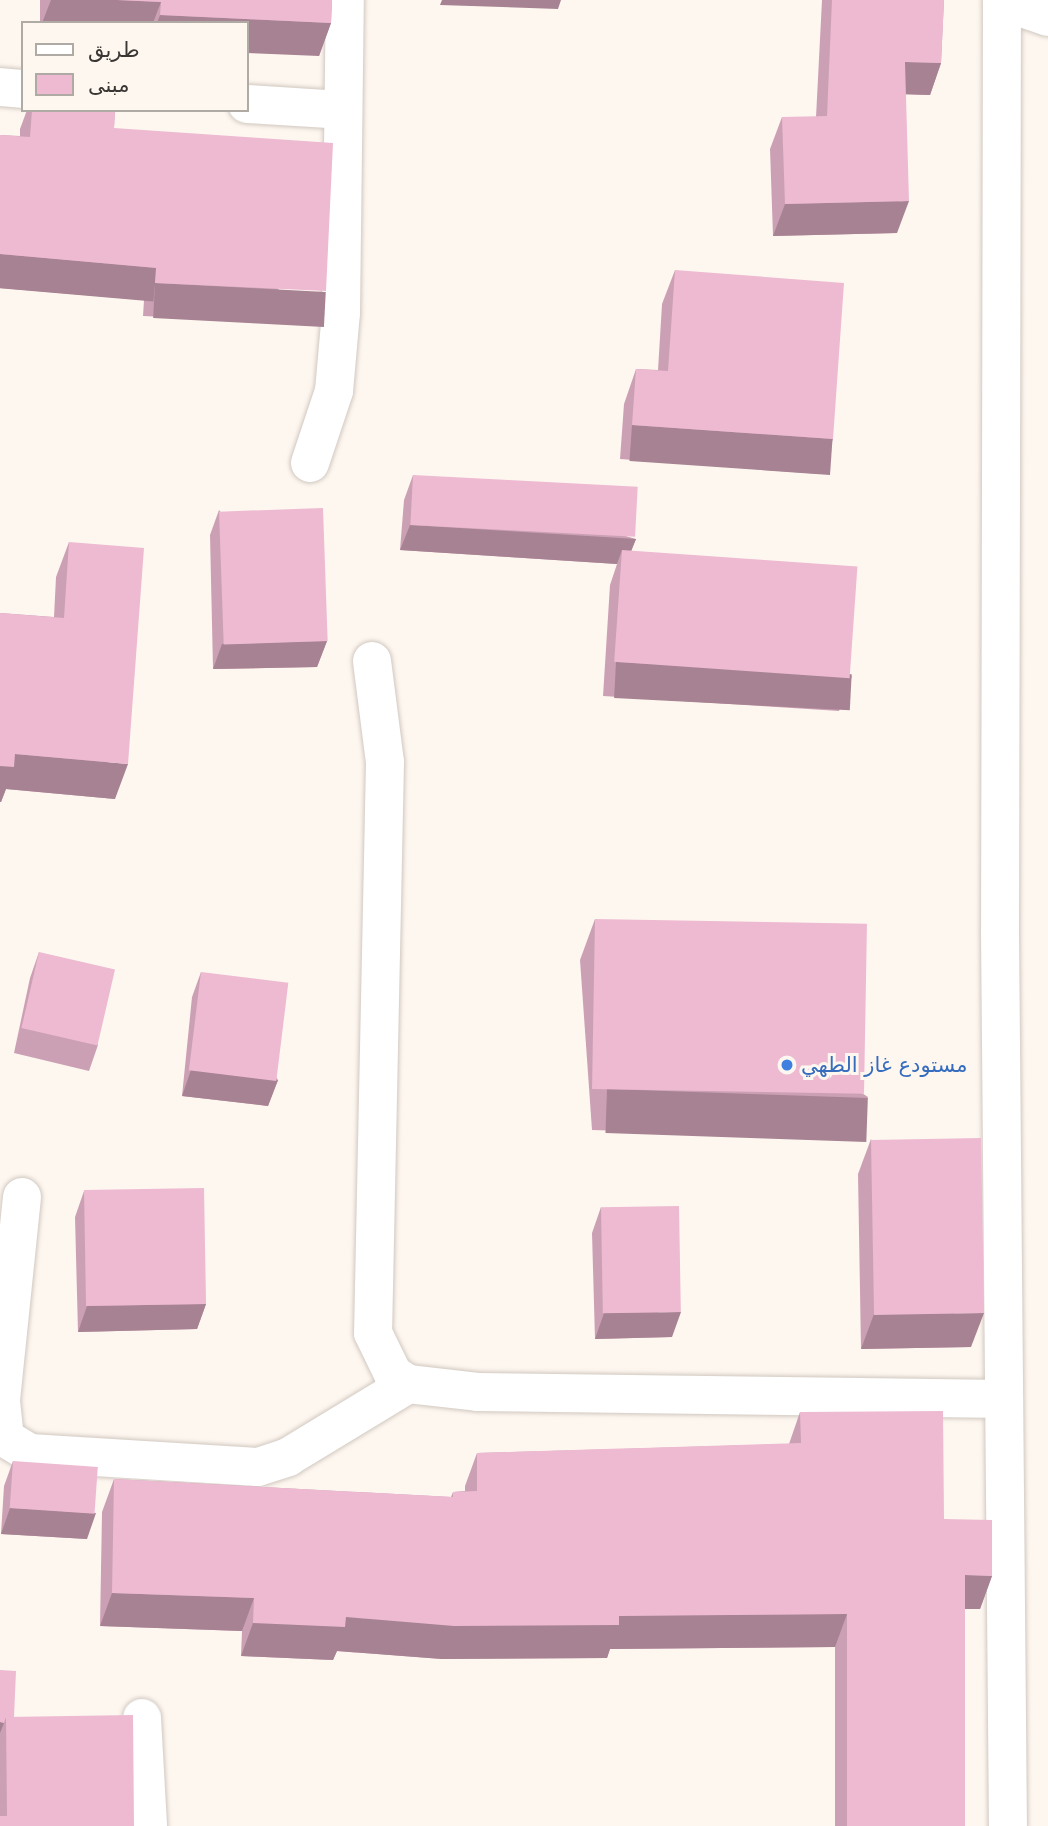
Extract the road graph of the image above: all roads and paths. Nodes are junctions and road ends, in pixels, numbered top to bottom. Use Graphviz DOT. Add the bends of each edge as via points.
graph roads {
  1 [pos="345,0"];
  2 [pos="1002,1"];
  3 [pos="1048,17"];
  4 [pos="0,87"];
  5 [pos="21,89"];
  6 [pos="248,104"];
  7 [pos="342,110"];
  8 [pos="310,463"];
  9 [pos="372,661"];
  10 [pos="22,1197"];
  11 [pos="408,1384"];
  12 [pos="1004,1399"];
  13 [pos="142,1718"];
  14 [pos="148,1826"];
  15 [pos="1007,1826"];
  1 -- 7 [label="street"];
  2 -- 3 [label="street"];
  2 -- 12 [label="street"];
  4 -- 5 [label="street"];
  6 -- 7 [label="street"];
  7 -- 8 [label="street" via="335,378"];
  9 -- 11 [label="street" via="385,762 373,1333 381,1357"];
  10 -- 11 [label="street" via="1,1401 5,1438 30,1453 258,1467 288,1457"];
  11 -- 12 [label="street" via="478,1392"];
  12 -- 15 [label="street"];
  13 -- 14 [label="street"];
}
